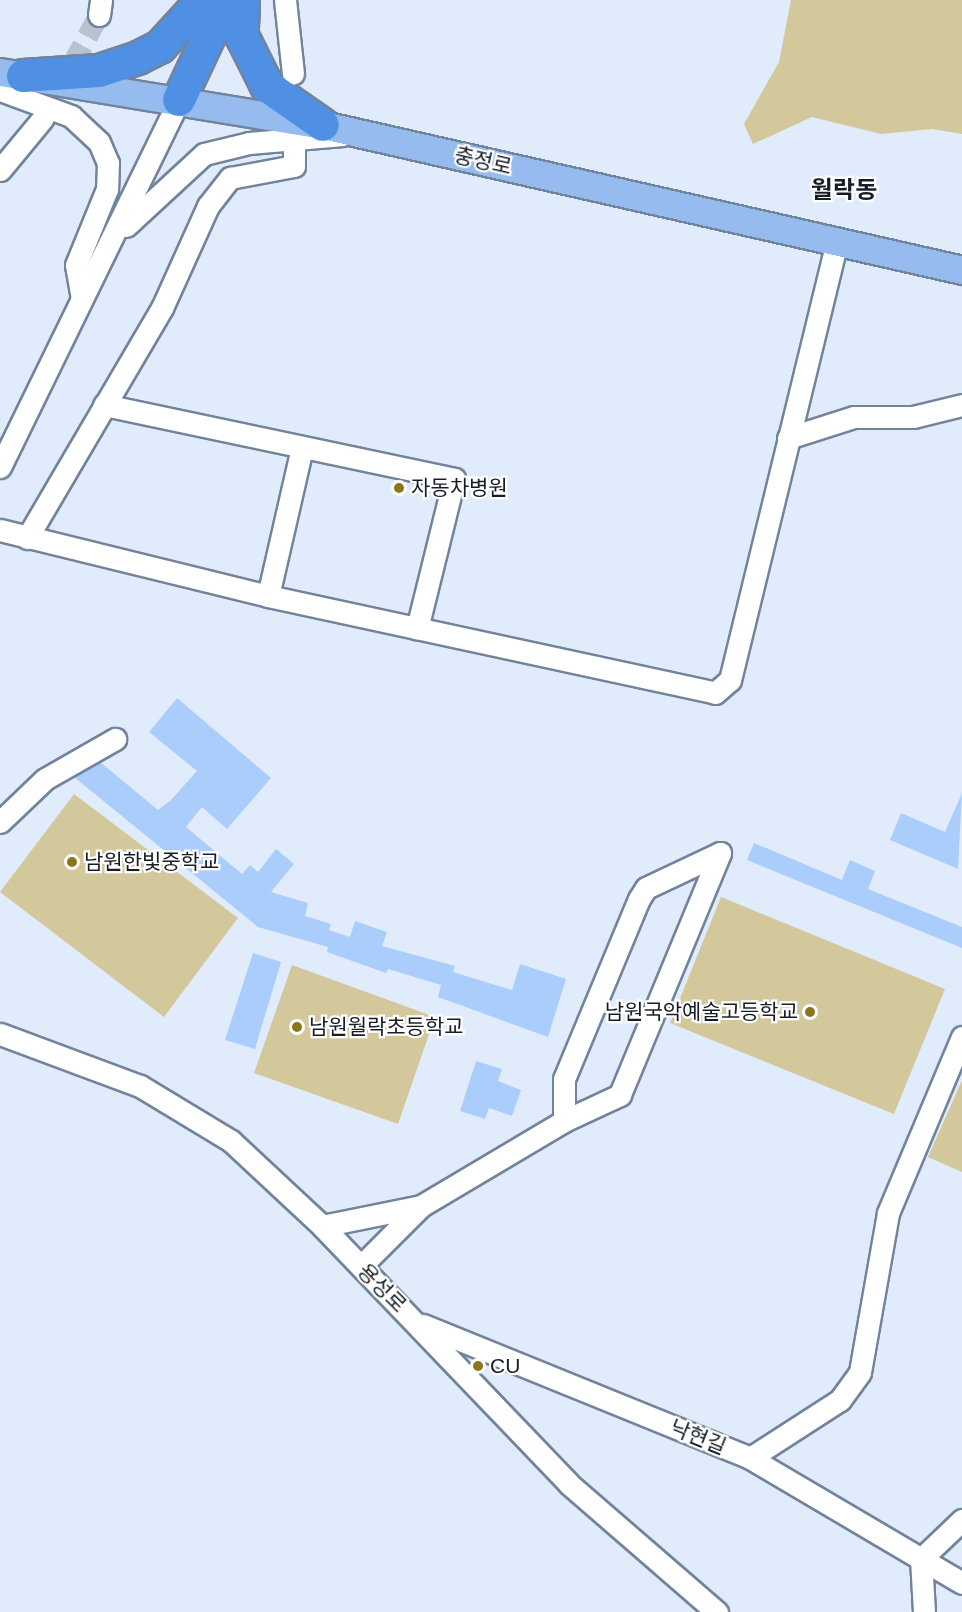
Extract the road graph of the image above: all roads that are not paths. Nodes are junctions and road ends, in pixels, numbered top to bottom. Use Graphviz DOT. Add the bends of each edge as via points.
graph roads {
  1 [pos="203,0"];
  2 [pos="217,0"];
  3 [pos="226,0"];
  4 [pos="243,0"];
  5 [pos="285,0"];
  6 [pos="293,74"];
  7 [pos="8,79"];
  8 [pos="179,100"];
  9 [pos="43,118"];
  10 [pos="323,125"];
  11 [pos="357,133"];
  12 [pos="294,149"];
  13 [pos="0,170"];
  14 [pos="837,241"];
  15 [pos="109,244"];
  16 [pos="962,270"];
  17 [pos="82,298"];
  18 [pos="104,405"];
  19 [pos="962,405"];
  20 [pos="788,438"];
  21 [pos="302,448"];
  22 [pos="0,467"];
  23 [pos="0,530"];
  24 [pos="27,538"];
  25 [pos="268,596"];
  26 [pos="417,628"];
  27 [pos="115,739"];
  28 [pos="0,822"];
  29 [pos="0,1034"];
  30 [pos="962,1037"];
  31 [pos="564,1121"];
  32 [pos="421,1206"];
  33 [pos="322,1226"];
  34 [pos="361,1266"];
  35 [pos="417,1323"];
  36 [pos="750,1458"];
  37 [pos="962,1520"];
  38 [pos="921,1559"];
  39 [pos="962,1583"];
  40 [pos="717,1612"];
  41 [pos="924,1612"];
  1 -- 7 [label="highway" via="160,47 138,58 99,70"];
  2 -- 8 [label="highway"];
  3 -- 8 [label="highway"];
  4 -- 10 [label="highway" via="242,36 267,86"];
  5 -- 6 [label="street"];
  7 -- 8 [label="main road, 충정로"];
  7 -- 17 [label="street" via="71,116 99,142 108,163 107,189 76,266"];
  8 -- 10 [label="main road, 충정로"];
  8 -- 15 [label="street"];
  9 -- 13 [label="street"];
  10 -- 11 [label="main road, 충정로"];
  11 -- 14 [label="main road, 충정로"];
  11 -- 15 [label="street" via="249,143 204,154"];
  12 -- 18 [label="street" via="294,166 230,178 208,206 162,308"];
  14 -- 16 [label="main road, 충정로"];
  14 -- 20 [label="street"];
  15 -- 17 [label="street"];
  17 -- 22 [label="street"];
  18 -- 21 [label="street"];
  18 -- 24 [label="street"];
  19 -- 20 [label="street" via="913,417 854,417"];
  20 -- 26 [label="street" via="730,680 715,693"];
  21 -- 25 [label="street"];
  21 -- 26 [label="street" via="454,479"];
  23 -- 24 [label="street"];
  24 -- 25 [label="street"];
  25 -- 26 [label="street"];
  27 -- 28 [label="street" via="45,779"];
  29 -- 33 [label="street, 용성로" via="140,1086 193,1114 272,1176"];
  30 -- 36 [label="street" via="888,1213 860,1372 840,1400"];
  31 -- 31 [label="street" via="620,1095 720,853 646,888 639,899 564,1079"];
  31 -- 32 [label="street"];
  32 -- 33 [label="street"];
  32 -- 34 [label="street"];
  33 -- 34 [label="street, 용성로"];
  34 -- 35 [label="street, 용성로"];
  35 -- 36 [label="street, 낙현길"];
  35 -- 40 [label="street, 용성로" via="569,1485"];
  36 -- 38 [label="street, 낙현길"];
  37 -- 38 [label="street"];
  38 -- 39 [label="street, 낙현길"];
  38 -- 41 [label="street"];
}
